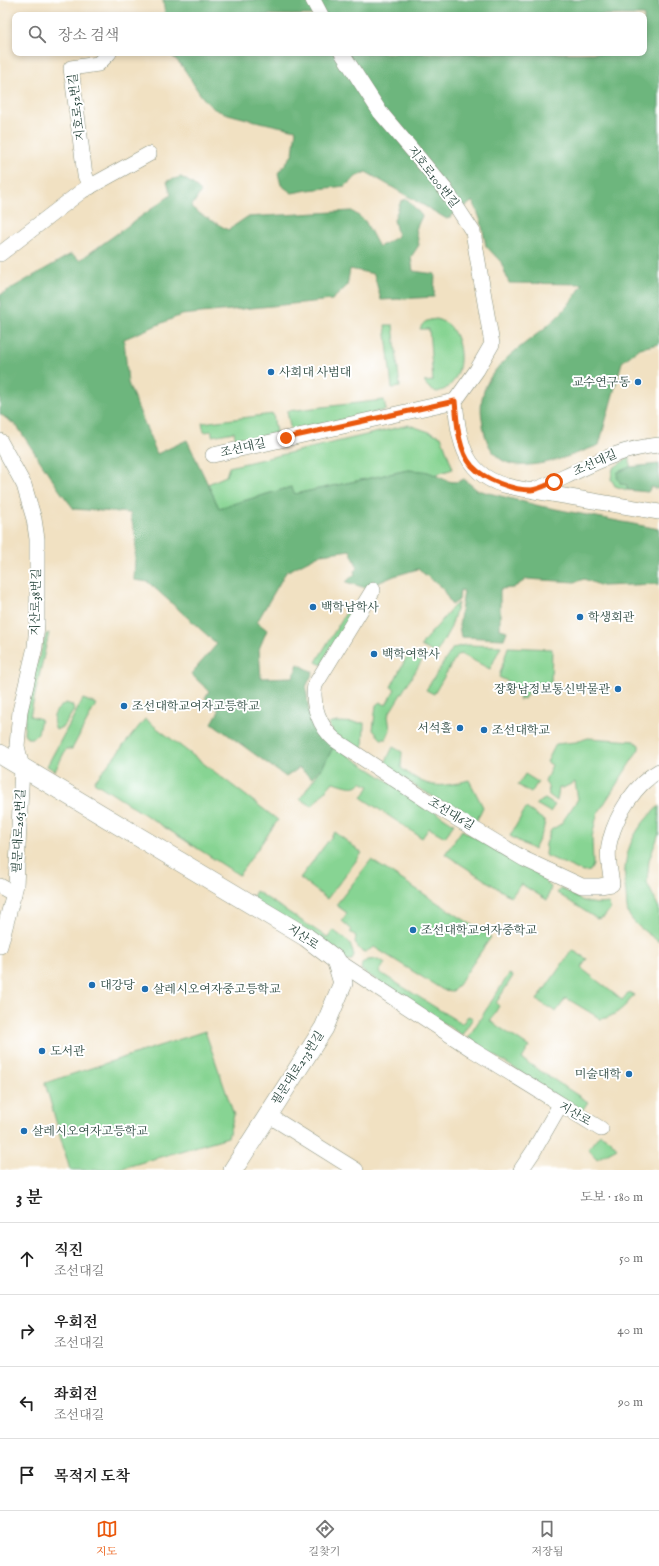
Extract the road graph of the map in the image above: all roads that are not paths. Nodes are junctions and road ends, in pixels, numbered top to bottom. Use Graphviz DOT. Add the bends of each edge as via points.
graph roads {
  1 [pos="313,0"];
  2 [pos="319,12"];
  3 [pos="106,56"];
  4 [pos="344,56"];
  5 [pos="149,154"];
  6 [pos="90,187"];
  7 [pos="0,254"];
  8 [pos="455,401"];
  9 [pos="0,442"];
  10 [pos="659,445"];
  11 [pos="212,455"];
  12 [pos="532,490"];
  13 [pos="659,512"];
  14 [pos="373,590"];
  15 [pos="0,754"];
  16 [pos="22,768"];
  17 [pos="659,771"];
  18 [pos="0,886"];
  19 [pos="14,894"];
  20 [pos="0,946"];
  21 [pos="336,960"];
  22 [pos="560,1105"];
  23 [pos="268,1115"];
  24 [pos="601,1129"];
  25 [pos="233,1170"];
  26 [pos="356,1170"];
  27 [pos="521,1170"];
  1 -- 2 [label="street"];
  3 -- 6 [label="street, 지호로52번길" via="98,64 71,68 85,175"];
  4 -- 8 [label="street, 지호로100번길" via="380,112 445,189 473,232 492,344"];
  5 -- 6 [label="street"];
  6 -- 7 [label="street"];
  8 -- 11 [label="street, 조선대길"];
  8 -- 12 [label="street" via="463,449 472,466 488,478 506,486"];
  9 -- 16 [label="street, 지산로38번길" via="24,485 37,539 35,647 20,711 17,746"];
  10 -- 12 [label="street, 조선대길" via="630,449"];
  12 -- 13 [label="street"];
  14 -- 17 [label="street, 조선대6길" via="315,685 315,706 319,720 335,740 429,802 524,859 582,886 600,886 612,884 608,859 610,841 616,825 639,786"];
  15 -- 16 [label="street, 지산로"];
  16 -- 19 [label="street, 필문대로263번길"];
  16 -- 21 [label="street, 지산로" via="306,936"];
  18 -- 19 [label="street, 필문대로263번길"];
  19 -- 20 [label="street, 필문대로263번길"];
  21 -- 22 [label="street, 지산로"];
  21 -- 23 [label="street, 필문대로273번길" via="343,983 324,1028"];
  22 -- 24 [label="street, 지산로"];
  22 -- 27 [label="street"];
  23 -- 25 [label="street, 필문대로273번길"];
  23 -- 26 [label="street"];
}
